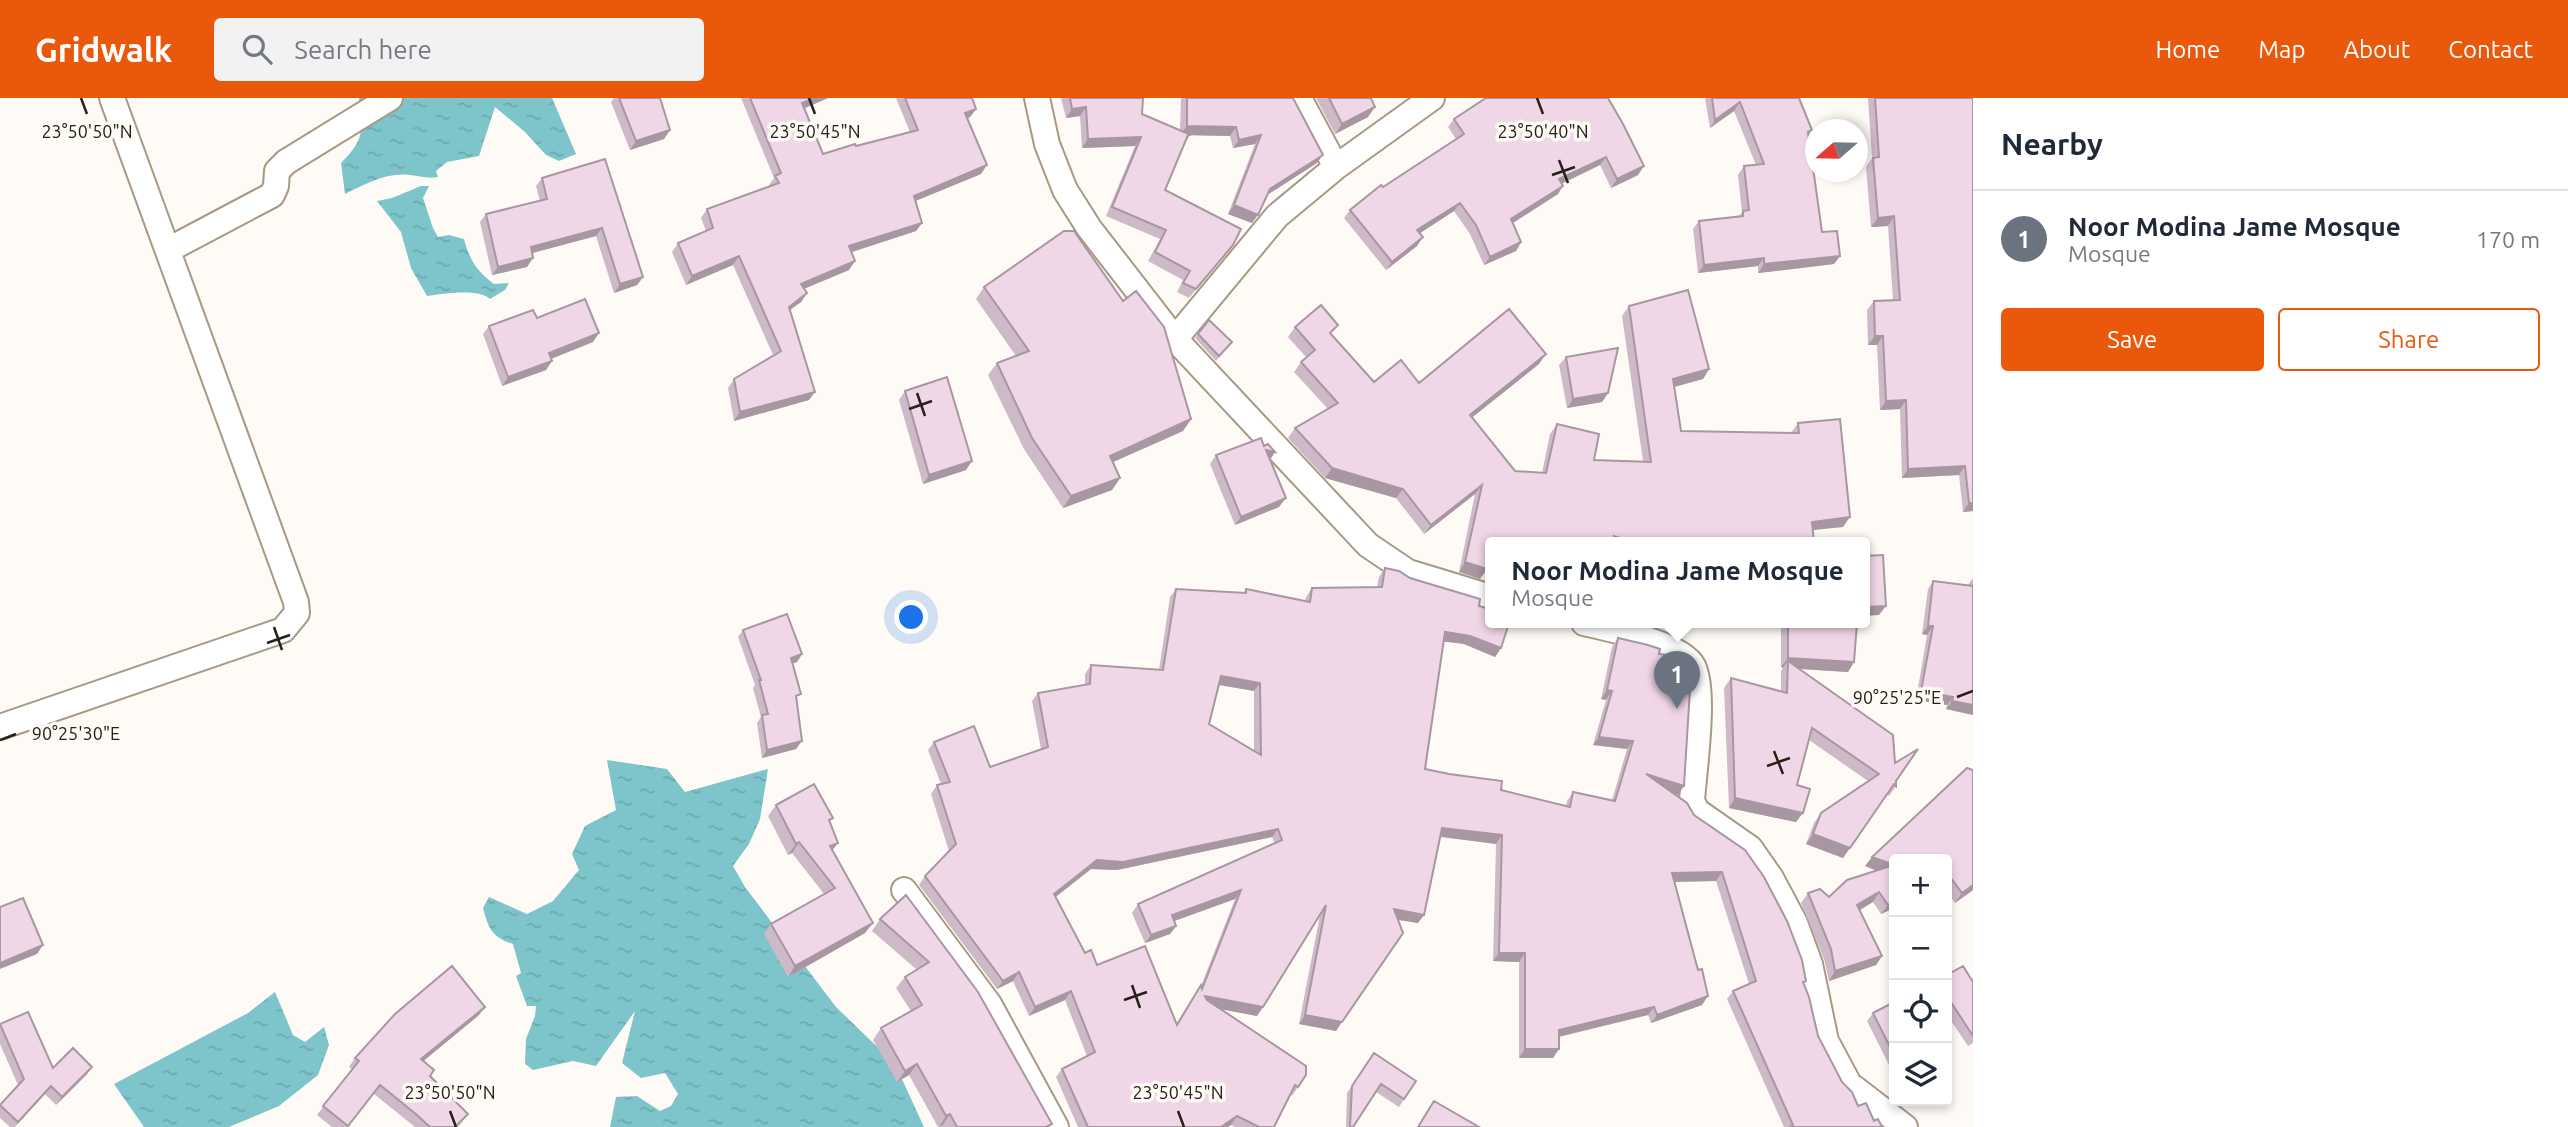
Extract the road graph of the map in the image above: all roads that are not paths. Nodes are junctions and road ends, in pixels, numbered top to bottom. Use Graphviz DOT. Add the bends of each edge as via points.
graph roads {
  1 [pos="112,98"];
  2 [pos="390,98"];
  3 [pos="1037,98"];
  4 [pos="1299,98"];
  5 [pos="1432,98"];
  6 [pos="1336,167"];
  7 [pos="167,250"];
  8 [pos="1175,339"];
  9 [pos="1485,595"];
  10 [pos="1607,628"];
  11 [pos="0,727"];
  12 [pos="904,890"];
  13 [pos="1056,1127"];
  14 [pos="1905,1127"];
  1 -- 7 [label="street"];
  2 -- 7 [label="street" via="286,162 277,171 272,195"];
  3 -- 8 [label="street" via="1047,144 1065,190 1088,228"];
  4 -- 6 [label="street"];
  5 -- 6 [label="street"];
  6 -- 8 [label="street" via="1277,216"];
  7 -- 11 [label="street" via="297,613 283,630"];
  8 -- 9 [label="street" via="1368,545 1408,572"];
  10 -- 14 [label="street" via="1672,649 1692,664 1699,685 1692,801 1696,811 1750,848 1771,878 1810,964 1826,1041 1849,1084"];
  12 -- 13 [label="street" via="989,1004"];
}
